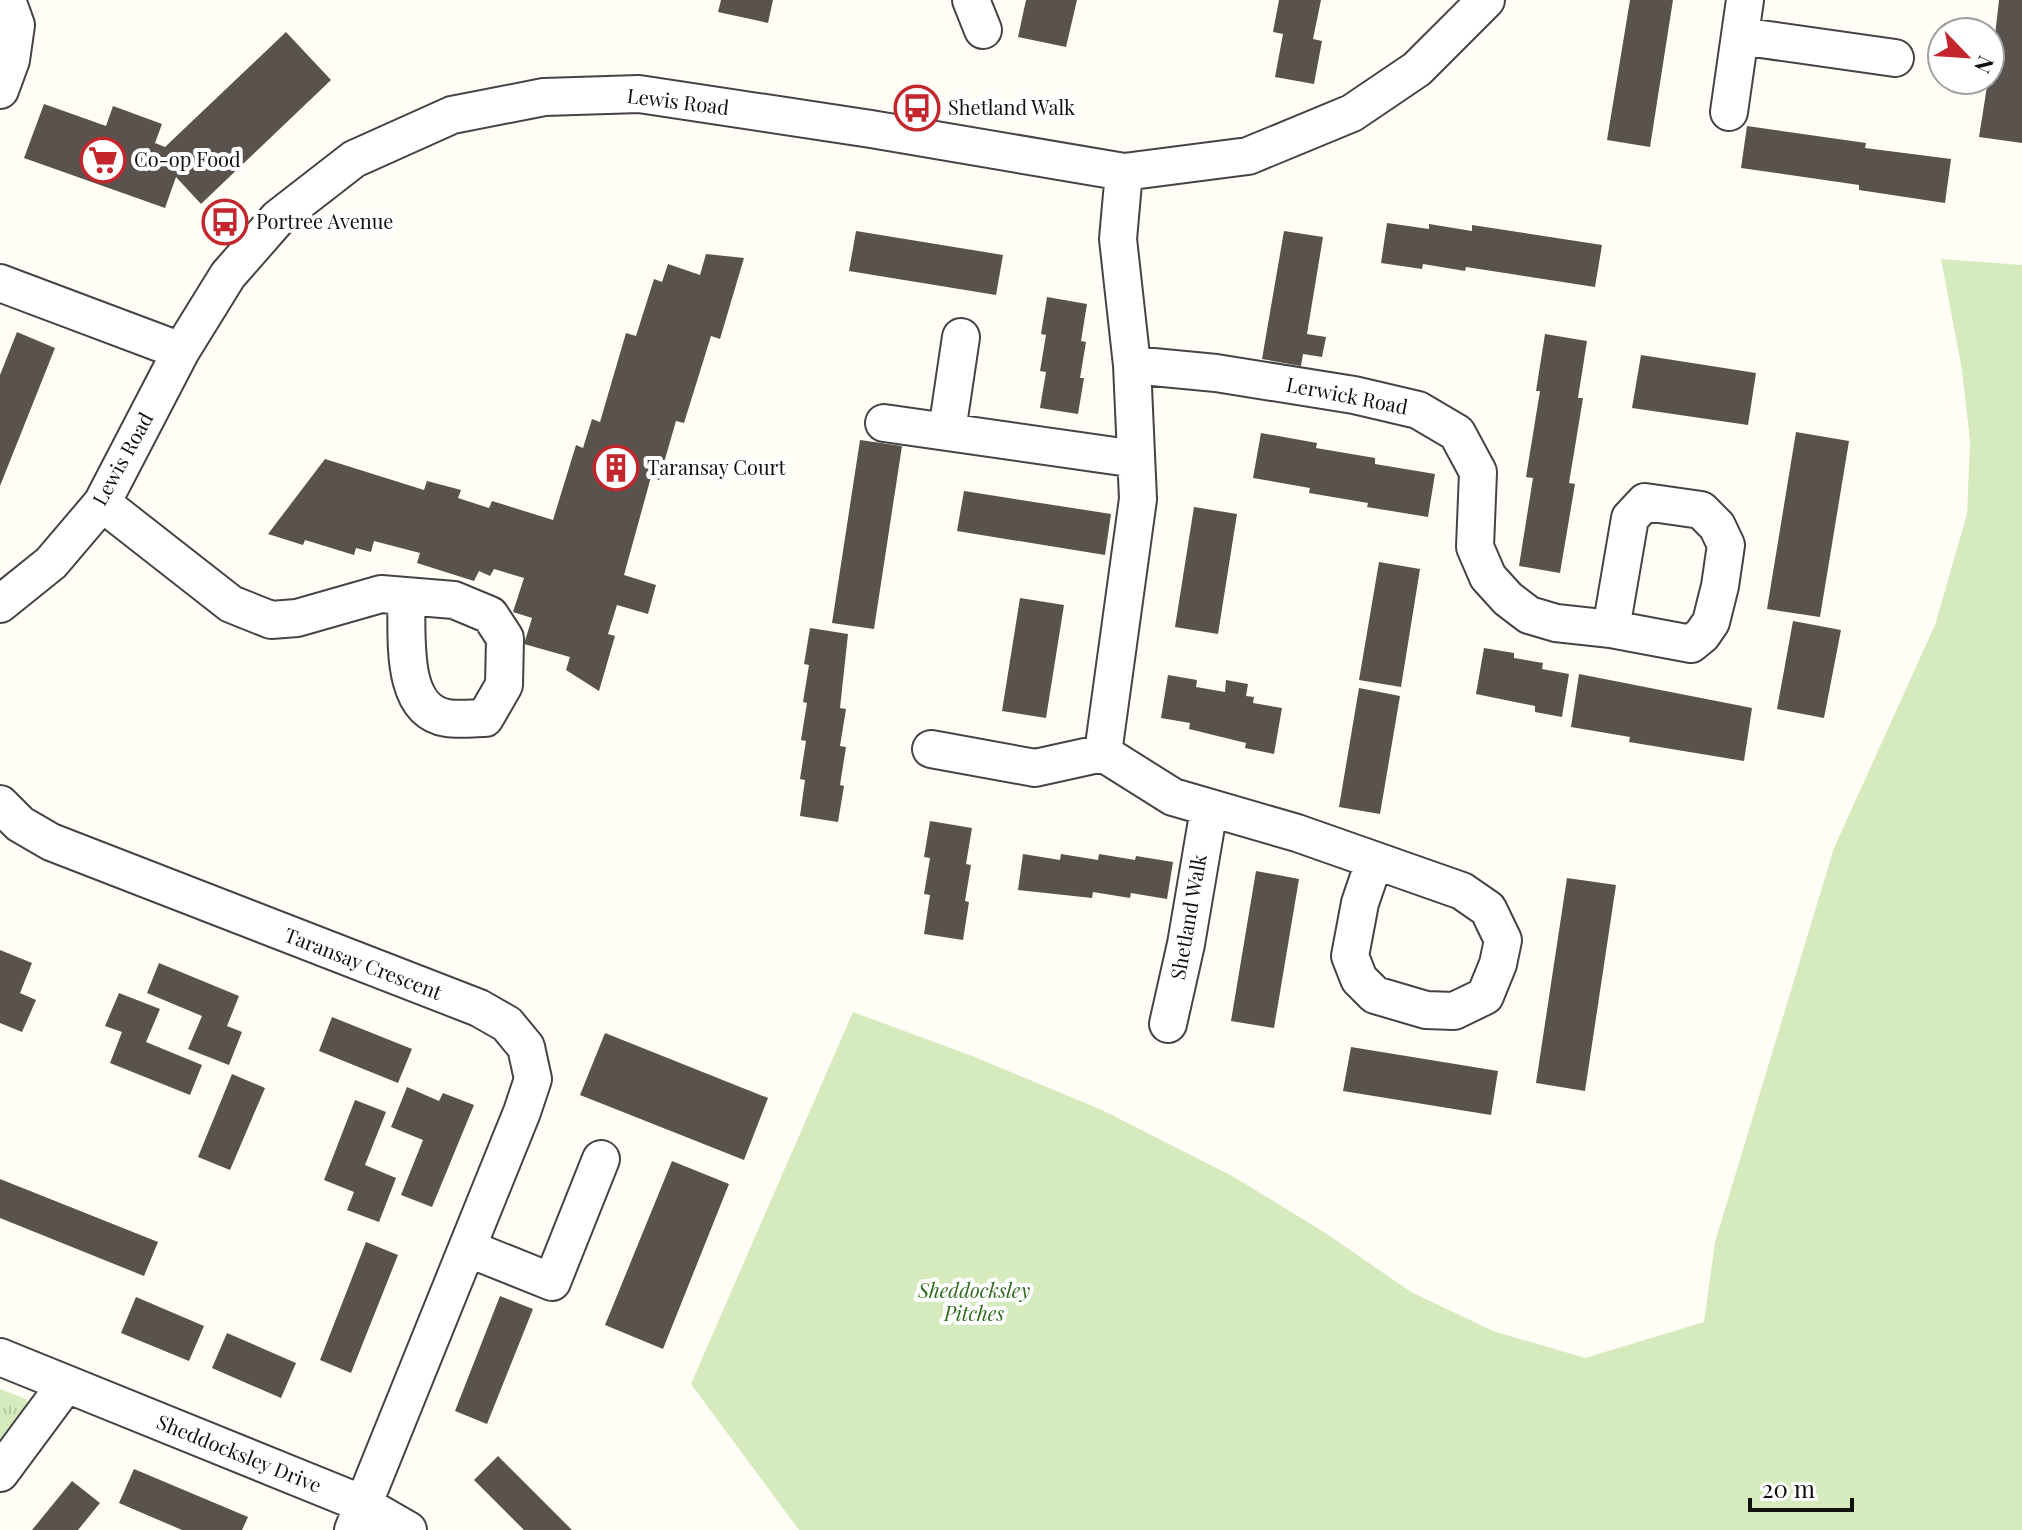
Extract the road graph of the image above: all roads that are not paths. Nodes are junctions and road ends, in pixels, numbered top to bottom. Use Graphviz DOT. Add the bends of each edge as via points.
graph roads {
  1 [pos="7,0"];
  2 [pos="1745,0"];
  3 [pos="1478,3"];
  4 [pos="1740,36"];
  5 [pos="1895,58"];
  6 [pos="0,90"];
  7 [pos="1729,112"];
  8 [pos="1124,172"];
  9 [pos="0,283"];
  10 [pos="961,337"];
  11 [pos="181,351"];
  12 [pos="1132,365"];
  13 [pos="884,423"];
  14 [pos="947,431"];
  15 [pos="1136,459"];
  16 [pos="102,503"];
  17 [pos="406,596"];
  18 [pos="0,604"];
  19 [pos="1611,629"];
  20 [pos="931,749"];
  21 [pos="1103,753"];
  22 [pos="0,804"];
  23 [pos="1209,809"];
  24 [pos="1374,862"];
  25 [pos="1168,1024"];
  26 [pos="601,1159"];
  27 [pos="467,1248"];
  28 [pos="0,1357"];
  29 [pos="66,1384"];
  30 [pos="0,1473"];
  31 [pos="358,1517"];
  32 [pos="408,1530"];
  1 -- 6 [label="street" via="16,25"];
  2 -- 4 [label="street"];
  3 -- 8 [label="street, Lewis Road" via="1417,69 1352,113 1248,156"];
  4 -- 5 [label="street"];
  4 -- 7 [label="street"];
  8 -- 11 [label="street, Lewis Road" via="639,94 529,100 452,115 354,159 278,218 228,275"];
  8 -- 12 [label="street" via="1118,239"];
  9 -- 11 [label="street"];
  10 -- 14 [label="street"];
  11 -- 16 [label="street, Lewis Road"];
  12 -- 15 [label="street"];
  12 -- 19 [label="street, Lerwick Road" via="1216,373 1418,410 1457,433 1478,472 1475,547 1488,577 1529,615"];
  13 -- 14 [label="street"];
  14 -- 15 [label="street"];
  15 -- 21 [label="street" via="1138,499"];
  16 -- 17 [label="street" via="231,604 271,620 297,618 381,594"];
  16 -- 18 [label="street, Lewis Road" via="51,563"];
  20 -- 21 [label="street" via="1035,768"];
  21 -- 23 [label="street" via="1173,797"];
  22 -- 27 [label="street, Taransay Crescent" via="20,824 51,842 479,1008 507,1024 526,1047 533,1079"];
  23 -- 24 [label="street" via="1297,833"];
  23 -- 25 [label="street, Shetland Walk"];
  24 -- 24 [label="street" via="1462,891 1488,909 1503,940 1485,996 1454,1011 1426,1010 1375,995 1359,979 1350,956"];
  26 -- 27 [label="street" via="552,1282"];
  27 -- 31 [label="street, Taransay Crescent"];
  28 -- 29 [label="street, Sheddocksley Drive"];
  29 -- 30 [label="street"];
  29 -- 31 [label="street, Sheddocksley Drive"];
  31 -- 32 [label="street, Sheddocksley Drive"];
}
